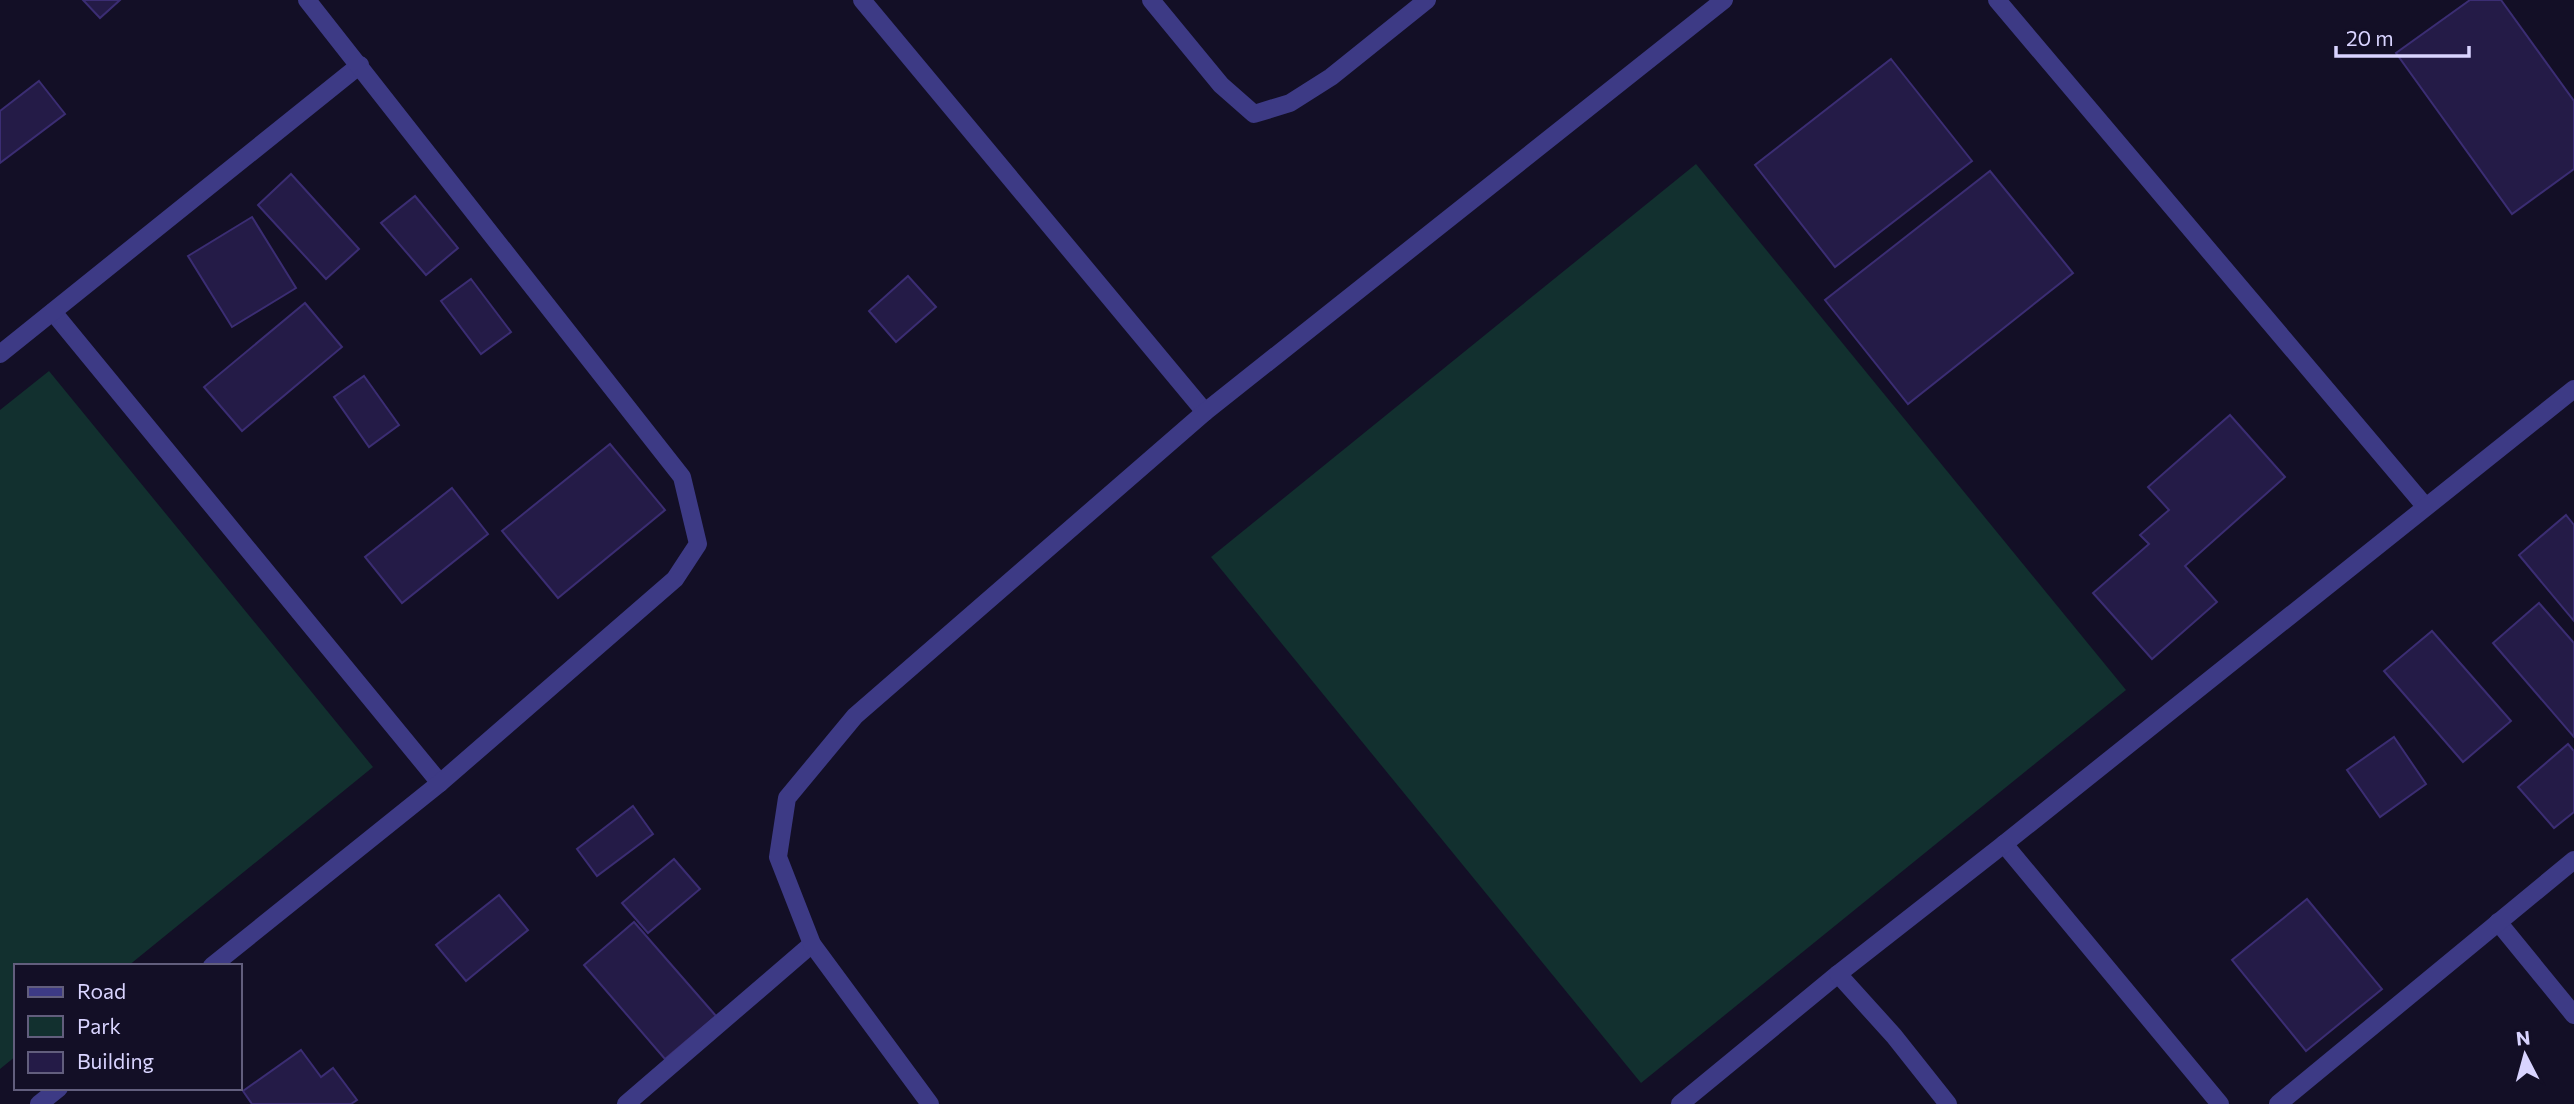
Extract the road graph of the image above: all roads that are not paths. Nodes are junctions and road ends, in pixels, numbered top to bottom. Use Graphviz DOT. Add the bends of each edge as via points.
graph roads {
  1 [pos="307,0"];
  2 [pos="862,0"];
  3 [pos="1151,0"];
  4 [pos="1427,0"];
  5 [pos="1724,0"];
  6 [pos="1997,0"];
  7 [pos="360,65"];
  8 [pos="53,312"];
  9 [pos="0,354"];
  10 [pos="2574,389"];
  11 [pos="1205,412"];
  12 [pos="2425,506"];
  13 [pos="440,783"];
  14 [pos="2004,845"];
  15 [pos="2574,860"];
  16 [pos="2498,922"];
  17 [pos="812,944"];
  18 [pos="214,964"];
  19 [pos="1838,974"];
  20 [pos="2574,1015"];
  21 [pos="56,1090"];
  22 [pos="39,1104"];
  23 [pos="626,1104"];
  24 [pos="930,1104"];
  25 [pos="1679,1104"];
  26 [pos="1948,1104"];
  27 [pos="2220,1104"];
  28 [pos="2278,1104"];
  1 -- 7 [label="street"];
  2 -- 11 [label="street"];
  3 -- 4 [label="street" via="1221,85 1254,114 1290,103 1331,77"];
  5 -- 11 [label="street"];
  6 -- 12 [label="street"];
  7 -- 8 [label="street"];
  7 -- 13 [label="street" via="681,477 698,544 675,579"];
  8 -- 9 [label="street"];
  8 -- 13 [label="street"];
  10 -- 12 [label="street"];
  11 -- 17 [label="street" via="855,716 787,798 778,857"];
  12 -- 14 [label="street"];
  13 -- 18 [label="street"];
  14 -- 19 [label="street"];
  14 -- 27 [label="street"];
  15 -- 16 [label="street"];
  16 -- 20 [label="street"];
  16 -- 28 [label="street"];
  17 -- 23 [label="street"];
  17 -- 24 [label="street"];
  19 -- 25 [label="street"];
  19 -- 26 [label="street"];
  21 -- 22 [label="street"];
}
